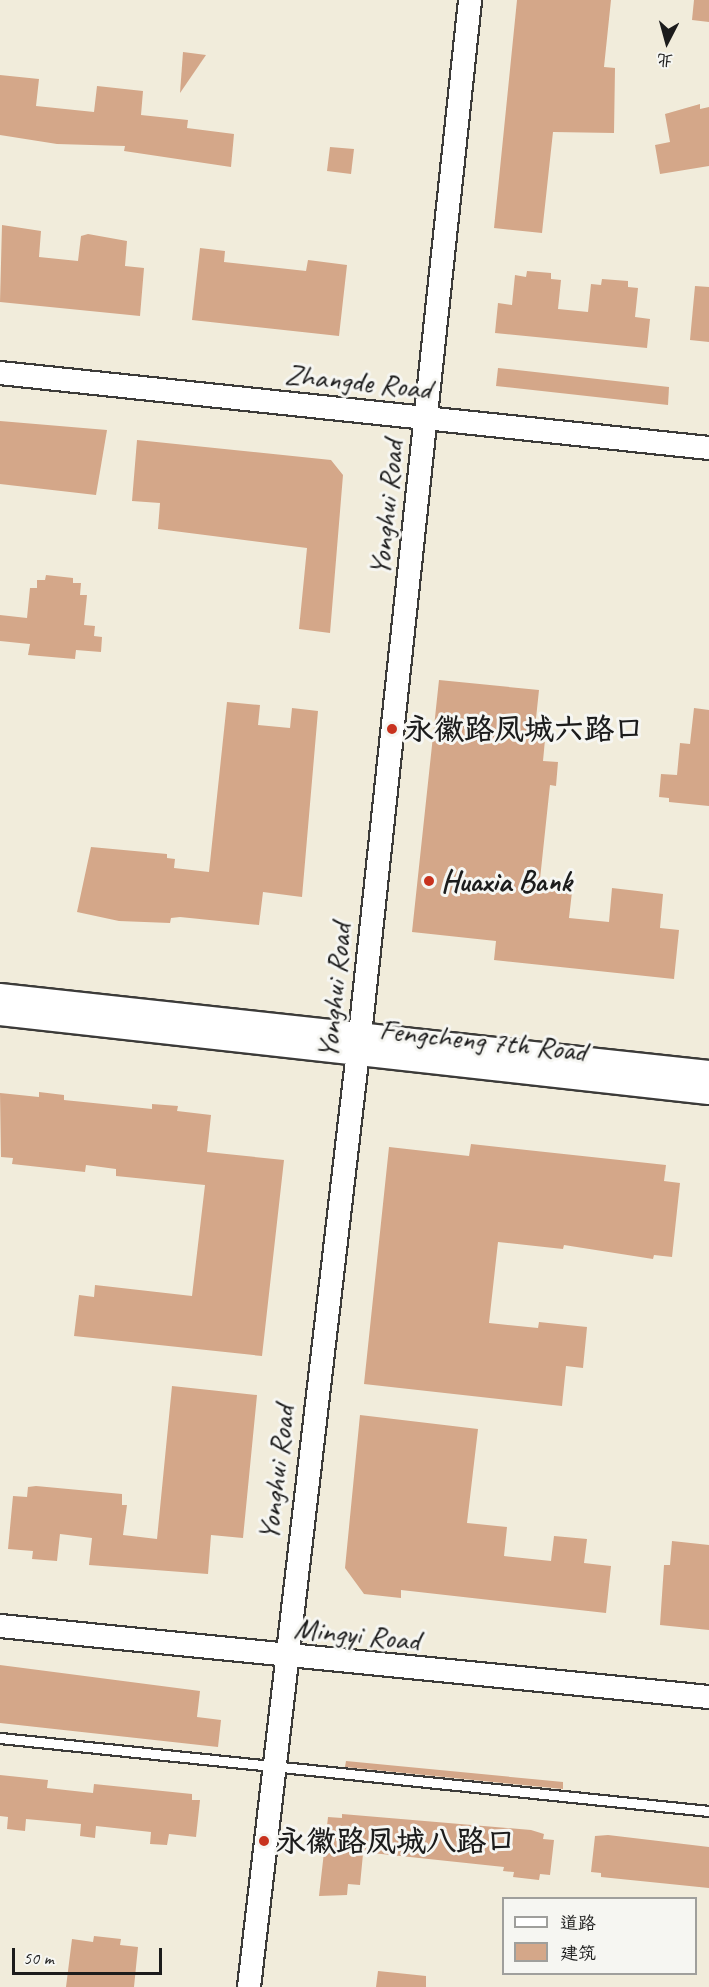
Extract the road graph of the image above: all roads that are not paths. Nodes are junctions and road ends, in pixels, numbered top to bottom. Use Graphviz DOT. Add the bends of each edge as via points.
graph roads {
  1 [pos="470,0"];
  2 [pos="0,373"];
  3 [pos="425,418"];
  4 [pos="709,448"];
  5 [pos="0,995"];
  6 [pos="0,1014"];
  7 [pos="358,1046"];
  8 [pos="709,1072"];
  9 [pos="709,1093"];
  10 [pos="0,1626"];
  11 [pos="284,1657"];
  12 [pos="709,1697"];
  13 [pos="0,1738"];
  14 [pos="273,1767"];
  15 [pos="709,1811"];
  16 [pos="249,1987"];
  1 -- 3 [label="street, Yonghui Road"];
  2 -- 3 [label="street, Zhangde Road"];
  3 -- 4 [label="street, Zhangde Road"];
  3 -- 7 [label="street, Yonghui Road"];
  5 -- 7 [label="street, Fengcheng 7th Road"];
  6 -- 7 [label="street, Fengcheng 7th Road"];
  7 -- 8 [label="street, Fengcheng 7th Road"];
  7 -- 9 [label="street, Fengcheng 7th Road"];
  7 -- 11 [label="street, Yonghui Road"];
  10 -- 11 [label="street, Mingyi Road"];
  11 -- 12 [label="street, Mingyi Road"];
  11 -- 14 [label="street, Yonghui Road"];
  13 -- 14 [label="lane"];
  14 -- 15 [label="lane"];
  14 -- 16 [label="street, Yonghui Road"];
}
